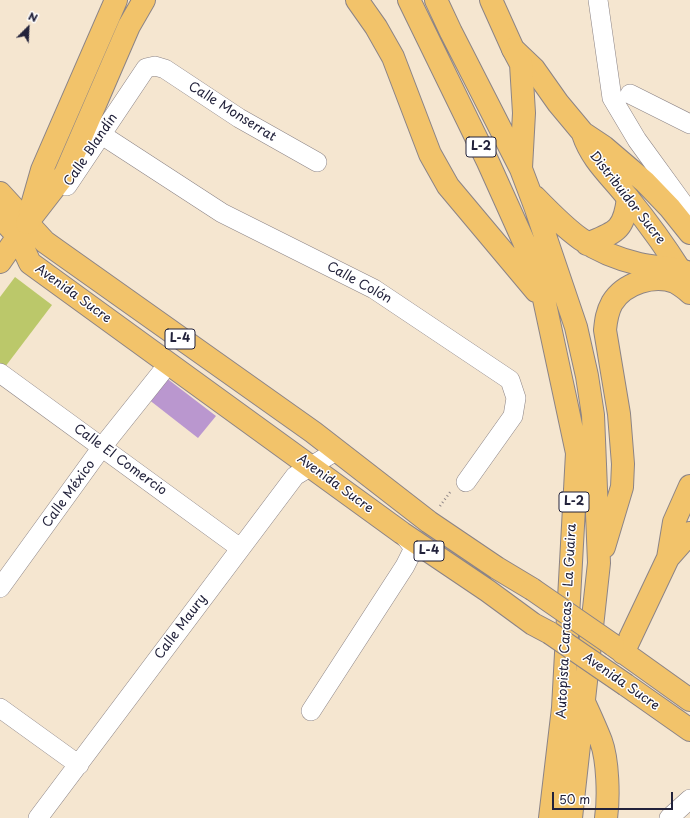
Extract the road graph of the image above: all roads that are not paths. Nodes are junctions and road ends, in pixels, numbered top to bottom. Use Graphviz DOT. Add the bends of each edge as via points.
graph roads {
  1 [pos="116,0"];
  2 [pos="144,0"];
  3 [pos="357,0"];
  4 [pos="408,0"];
  5 [pos="436,0"];
  6 [pos="491,0"];
  7 [pos="598,0"];
  8 [pos="513,49"];
  9 [pos="146,68"];
  10 [pos="630,94"];
  11 [pos="690,124"];
  12 [pos="582,132"];
  13 [pos="102,135"];
  14 [pos="317,162"];
  15 [pos="521,169"];
  16 [pos="529,190"];
  17 [pos="0,193"];
  18 [pos="628,198"];
  19 [pos="689,207"];
  20 [pos="0,217"];
  21 [pos="22,229"];
  22 [pos="690,233"];
  23 [pos="587,244"];
  24 [pos="0,262"];
  25 [pos="687,276"];
  26 [pos="690,293"];
  27 [pos="544,299"];
  28 [pos="169,363"];
  29 [pos="0,373"];
  30 [pos="102,447"];
  31 [pos="336,451"];
  32 [pos="309,466"];
  33 [pos="466,482"];
  34 [pos="690,486"];
  35 [pos="402,533"];
  36 [pos="690,533"];
  37 [pos="240,548"];
  38 [pos="668,558"];
  39 [pos="599,563"];
  40 [pos="0,588"];
  41 [pos="618,649"];
  42 [pos="583,700"];
  43 [pos="690,700"];
  44 [pos="0,708"];
  45 [pos="311,711"];
  46 [pos="690,730"];
  47 [pos="79,764"];
  48 [pos="690,799"];
  49 [pos="607,815"];
  50 [pos="676,816"];
  51 [pos="38,818"];
  52 [pos="550,818"];
  53 [pos="571,818"];
  1 -- 21 [label="main road" via="42,170"];
  2 -- 21 [label="main road" via="129,26 65,174"];
  3 -- 27 [label="main road" via="393,57 430,154 448,186"];
  4 -- 27 [label="main road, Autopista Caracas - La Guaira / L-2" via="491,169 524,242"];
  5 -- 15 [label="main road, Autopista Caracas - La Guaira / L-2"];
  6 -- 8 [label="main road"];
  7 -- 19 [label="street" via="612,98 637,140"];
  8 -- 12 [label="main road" via="534,69"];
  8 -- 15 [label="main road" via="522,64 524,113"];
  9 -- 13 [label="street, Calle Blandín"];
  9 -- 14 [label="street, Calle Monserrat" via="156,66 165,69 239,118"];
  10 -- 11 [label="street"];
  12 -- 18 [label="main road, Distribuidor Sucre" via="595,160"];
  12 -- 22 [label="main road, Distribuidor Sucre" via="645,182"];
  13 -- 21 [label="street, Calle Blandín" via="53,205"];
  13 -- 33 [label="street, Calle Colón" via="222,213 374,289 510,380 516,398 513,416"];
  15 -- 16 [label="main road, Autopista Caracas - La Guaira / L-2"];
  16 -- 23 [label="main road" via="562,225"];
  16 -- 39 [label="main road, Autopista Caracas - La Guaira / L-2" via="576,327 587,376 593,415"];
  17 -- 21 [label="main road, Avenida Sucre / L-4"];
  18 -- 23 [label="main road" via="622,224 617,230"];
  18 -- 25 [label="main road, Distribuidor Sucre"];
  20 -- 21 [label="main road, Avenida Sucre / L-4"];
  21 -- 24 [label="main road"];
  21 -- 28 [label="main road, Avenida Sucre / L-4" via="30,262"];
  21 -- 31 [label="main road, Avenida Sucre / L-4" via="45,242"];
  23 -- 25 [label="main road" via="619,259"];
  26 -- 39 [label="main road" via="675,282 638,282 613,302 606,318 605,330 619,414 623,464 622,487"];
  27 -- 52 [label="main road, Autopista Caracas - La Guaira / L-2" via="577,453 563,708"];
  28 -- 30 [label="street, Calle México"];
  28 -- 32 [label="main road, Avenida Sucre / L-4"];
  29 -- 30 [label="street, Calle El Comercio"];
  30 -- 37 [label="street, Calle El Comercio"];
  30 -- 40 [label="street, Calle México"];
  31 -- 32 [label="street, Calle Maury"];
  31 -- 41 [label="main road, Avenida Sucre / L-4, bridge" via="429,522"];
  32 -- 35 [label="main road, Avenida Sucre / L-4"];
  32 -- 37 [label="street, Calle Maury" via="295,476"];
  34 -- 38 [label="main road" via="674,522"];
  35 -- 45 [label="street" via="414,548 405,566"];
  35 -- 46 [label="main road, Avenida Sucre / L-4, bridge"];
  36 -- 38 [label="main road"];
  37 -- 47 [label="street, Calle Maury"];
  38 -- 41 [label="main road"];
  39 -- 42 [label="main road, Autopista Caracas - La Guaira / L-2"];
  41 -- 43 [label="main road, Avenida Sucre / L-4"];
  42 -- 49 [label="main road, Autopista Caracas - La Guaira" via="602,743 606,766"];
  42 -- 53 [label="main road, Autopista Caracas - La Guaira / L-2"];
  44 -- 47 [label="street"];
  47 -- 51 [label="street, Calle Maury"];
  48 -- 50 [label="street"];
}
